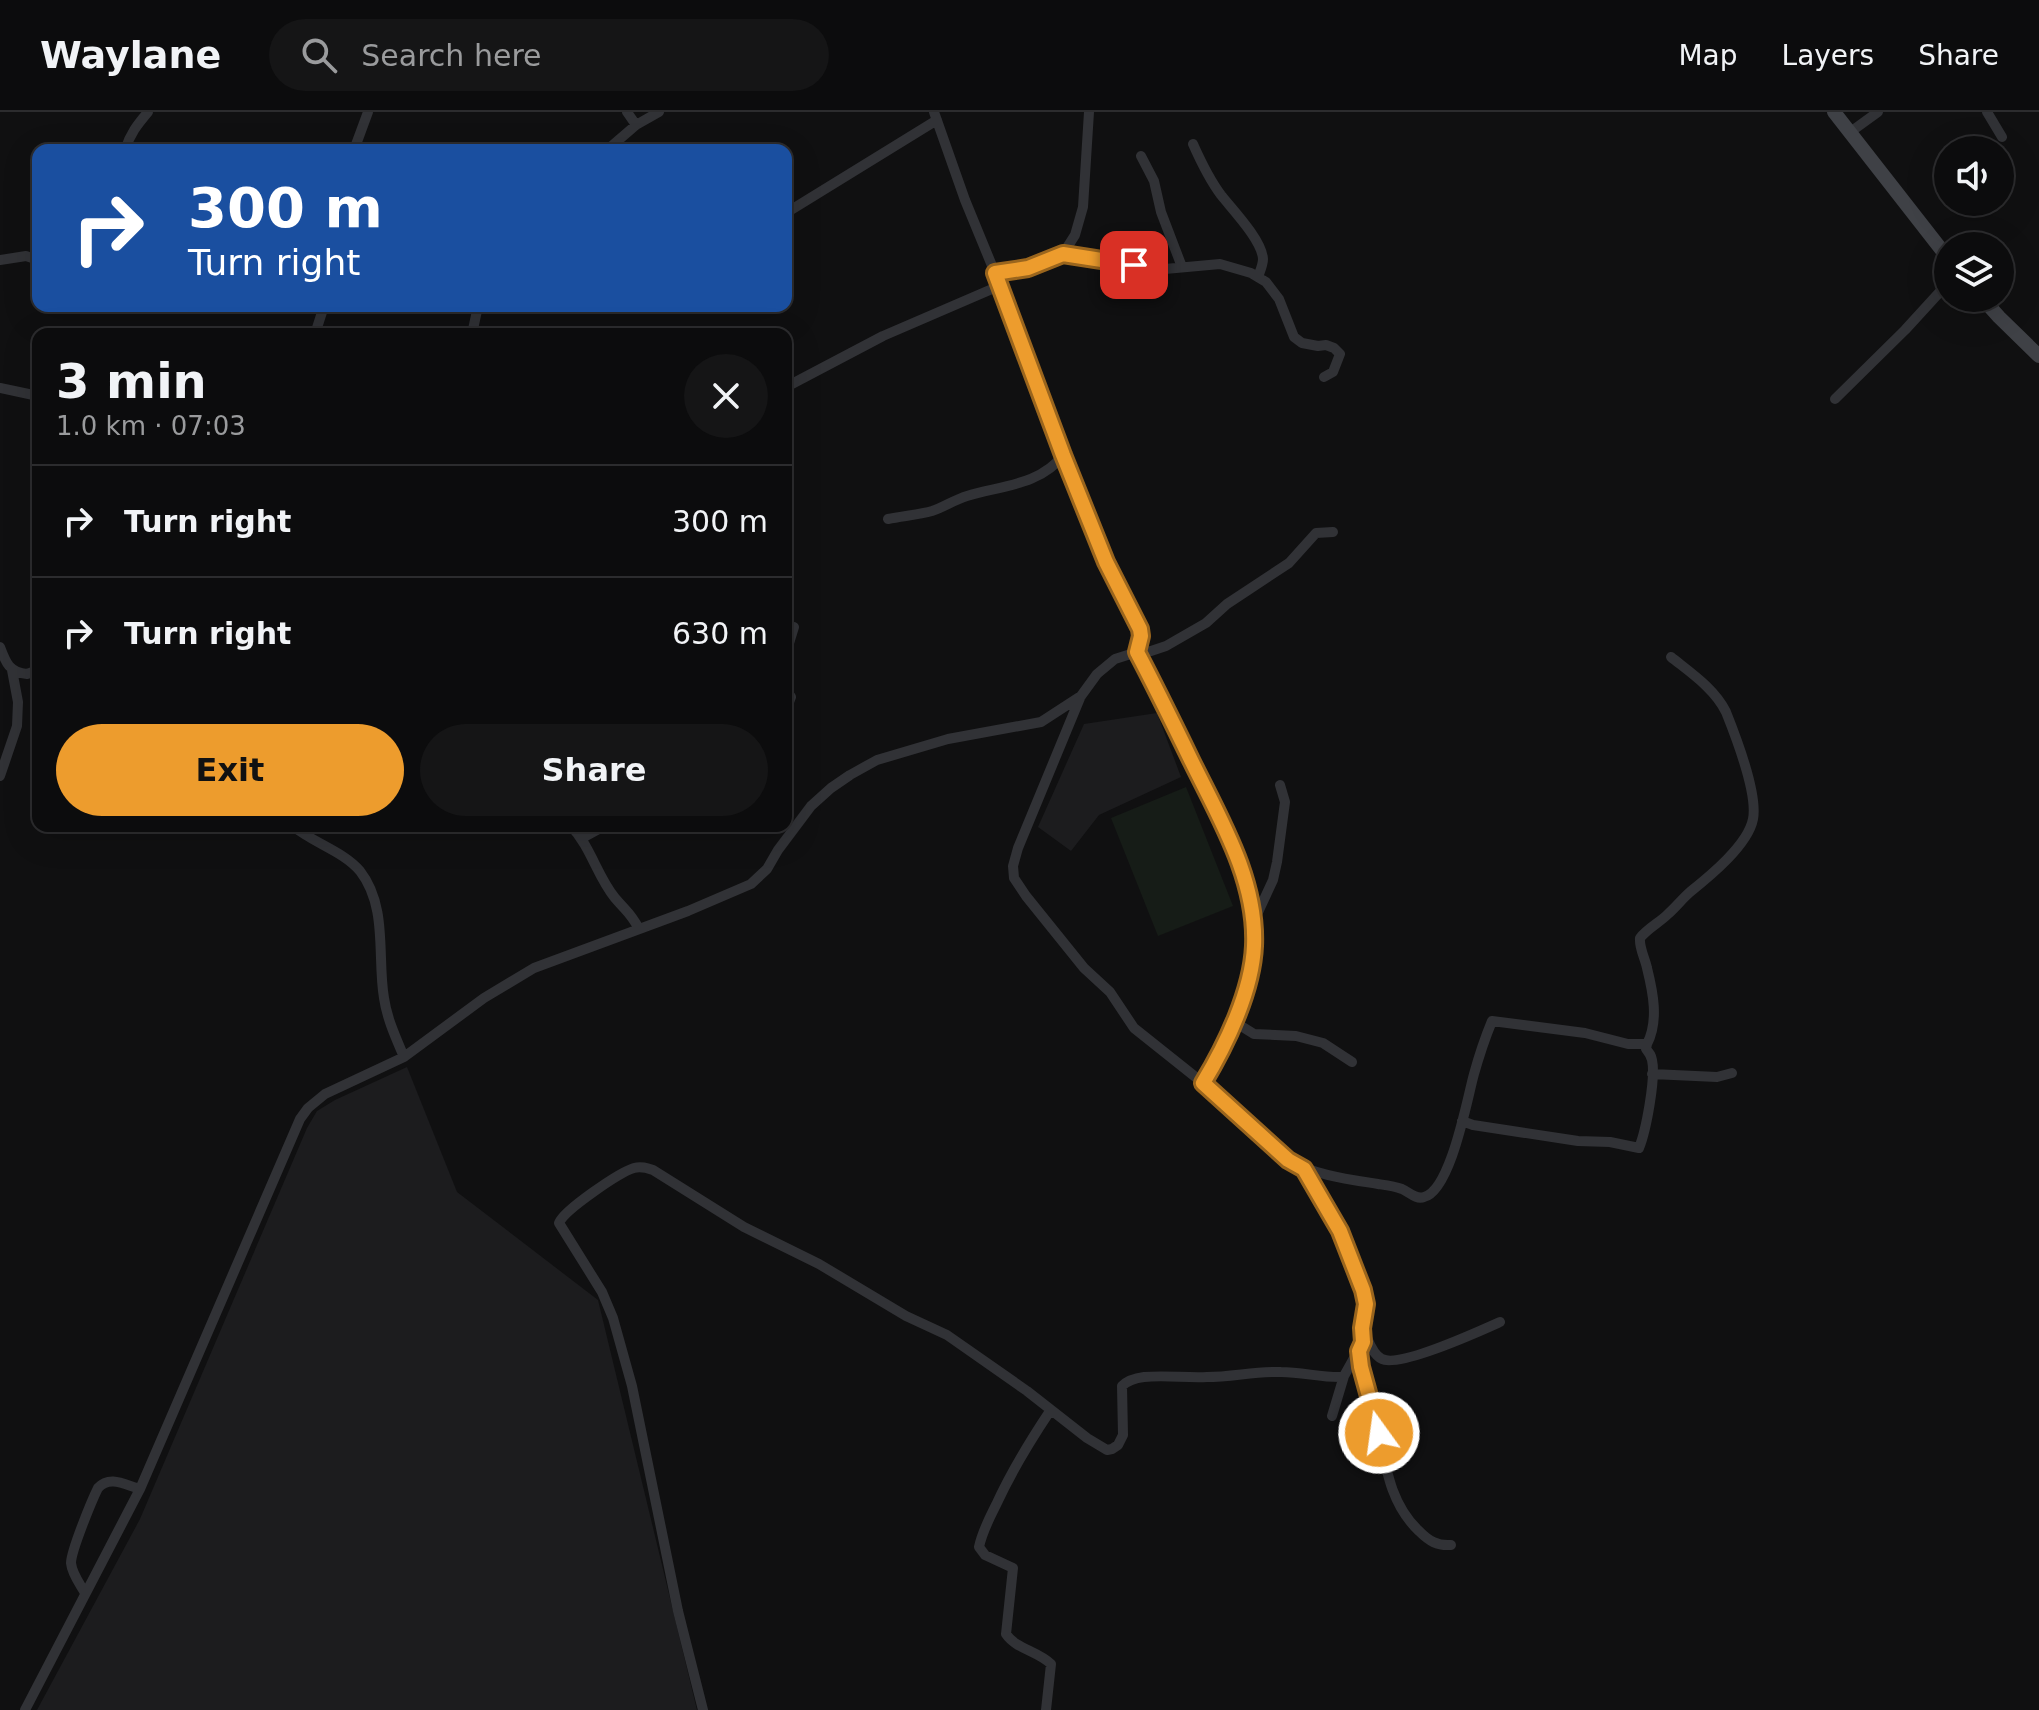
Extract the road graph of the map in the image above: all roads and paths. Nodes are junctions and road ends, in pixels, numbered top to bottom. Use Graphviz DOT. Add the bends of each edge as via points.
graph roads {
  1 [pos="148,112"];
  2 [pos="368,112"];
  3 [pos="627,112"];
  4 [pos="659,112"];
  5 [pos="1089,112"];
  6 [pos="1834,112"];
  7 [pos="1878,112"];
  8 [pos="1987,112"];
  9 [pos="936,116"];
  10 [pos="636,125"];
  11 [pos="1849,133"];
  12 [pos="2001,136"];
  13 [pos="126,144"];
  14 [pos="356,144"];
  15 [pos="614,144"];
  16 [pos="1193,144"];
  17 [pos="1141,156"];
  18 [pos="792,209"];
  19 [pos="1934,240"];
  20 [pos="1063,254"];
  21 [pos="32,258"];
  22 [pos="0,260"];
  23 [pos="1182,267"];
  24 [pos="995,273"];
  25 [pos="1258,277"];
  26 [pos="999,286"];
  27 [pos="1934,298"];
  28 [pos="1996,312"];
  29 [pos="2039,356"];
  30 [pos="1324,377"];
  31 [pos="792,384"];
  32 [pos="0,388"];
  33 [pos="32,395"];
  34 [pos="1835,399"];
  35 [pos="1063,455"];
  36 [pos="888,519"];
  37 [pos="1333,532"];
  38 [pos="794,627"];
  39 [pos="792,634"];
  40 [pos="0,647"];
  41 [pos="1137,652"];
  42 [pos="1671,657"];
  43 [pos="12,670"];
  44 [pos="32,672"];
  45 [pos="1081,696"];
  46 [pos="0,776"];
  47 [pos="1280,785"];
  48 [pos="792,831"];
  49 [pos="301,832"];
  50 [pos="576,832"];
  51 [pos="593,832"];
  52 [pos="792,832"];
  53 [pos="582,838"];
  54 [pos="1254,921"];
  55 [pos="639,929"];
  56 [pos="1233,1021"];
  57 [pos="1647,1044"];
  58 [pos="404,1057"];
  59 [pos="1352,1062"];
  60 [pos="1732,1073"];
  61 [pos="1652,1074"];
  62 [pos="1203,1083"];
  63 [pos="1462,1121"];
  64 [pos="1304,1169"];
  65 [pos="1500,1322"];
  66 [pos="1362,1328"];
  67 [pos="1359,1351"];
  68 [pos="1343,1377"];
  69 [pos="1050,1411"];
  70 [pos="1332,1416"];
  71 [pos="140,1489"];
  72 [pos="1451,1545"];
  73 [pos="85,1593"];
  74 [pos="25,1710"];
  75 [pos="703,1710"];
  76 [pos="1046,1710"];
  1 -- 13 [label="street"];
  2 -- 14 [label="street"];
  3 -- 10 [label="street"];
  4 -- 10 [label="street"];
  5 -- 20 [label="street" via="1083,207"];
  6 -- 11 [label="street"];
  7 -- 11 [label="street"];
  8 -- 12 [label="street"];
  9 -- 18 [label="street"];
  9 -- 24 [label="street"];
  10 -- 15 [label="street"];
  11 -- 19 [label="street"];
  16 -- 25 [label="street" via="1209,177 1263,255"];
  17 -- 23 [label="street"];
  20 -- 23 [label="street"];
  20 -- 24 [label="street" via="1028,268"];
  21 -- 22 [label="street"];
  23 -- 25 [label="street" via="1220,264"];
  24 -- 26 [label="street"];
  25 -- 30 [label="street" via="1279,299 1294,337 1340,354 1333,372"];
  26 -- 31 [label="street" via="883,336"];
  26 -- 35 [label="street"];
  27 -- 34 [label="street"];
  28 -- 29 [label="street"];
  32 -- 33 [label="street"];
  35 -- 36 [label="street" via="1055,466 1030,479 932,511"];
  35 -- 41 [label="street" via="1140,629"];
  37 -- 41 [label="street" via="1316,533 1282,569 1206,623 1151,651"];
  38 -- 39 [label="street"];
  40 -- 43 [label="street"];
  41 -- 45 [label="street" via="1115,659"];
  41 -- 54 [label="street" via="1231,841"];
  42 -- 57 [label="street" via="1722,703 1749,778 1754,809 1750,829 1733,852 1640,938 1654,1003"];
  43 -- 44 [label="street"];
  43 -- 46 [label="street" via="17,726"];
  45 -- 48 [label="street" via="1041,722 948,739 877,760 839,782"];
  45 -- 62 [label="street" via="1018,848 1014,878 1134,1028"];
  47 -- 54 [label="street" via="1285,802 1277,862"];
  49 -- 58 [label="street" via="364,877 379,922 386,1010"];
  50 -- 53 [label="street"];
  51 -- 53 [label="street"];
  52 -- 55 [label="street" via="751,884"];
  53 -- 55 [label="street"];
  54 -- 56 [label="street" via="1250,976"];
  55 -- 58 [label="street" via="523,974"];
  56 -- 59 [label="street" via="1254,1034 1323,1043"];
  56 -- 62 [label="street"];
  57 -- 61 [label="street"];
  57 -- 63 [label="street" via="1492,1021"];
  58 -- 71 [label="street" via="325,1094 300,1119"];
  60 -- 61 [label="street"];
  61 -- 63 [label="street" via="1639,1148"];
  62 -- 64 [label="street"];
  63 -- 64 [label="street" via="1443,1178 1425,1197"];
  64 -- 66 [label="street" via="1340,1231 1363,1290"];
  65 -- 66 [label="street" via="1393,1361 1378,1357"];
  66 -- 67 [label="street"];
  67 -- 68 [label="street"];
  67 -- 72 [label="street" via="1397,1502 1426,1538"];
  68 -- 69 [label="street" via="1274,1372 1135,1379 1122,1386 1123,1435 1110,1450"];
  68 -- 70 [label="street"];
  69 -- 75 [label="street" via="947,1335 744,1227 653,1170 632,1168 563,1215 559,1225 602,1292 617,1331"];
  69 -- 76 [label="street" via="1008,1479 979,1547 1013,1568 1006,1634 1051,1664"];
  71 -- 73 [label="street"];
  71 -- 73 [label="street" via="110,1480 98,1488 71,1561"];
  73 -- 74 [label="street"];
}
